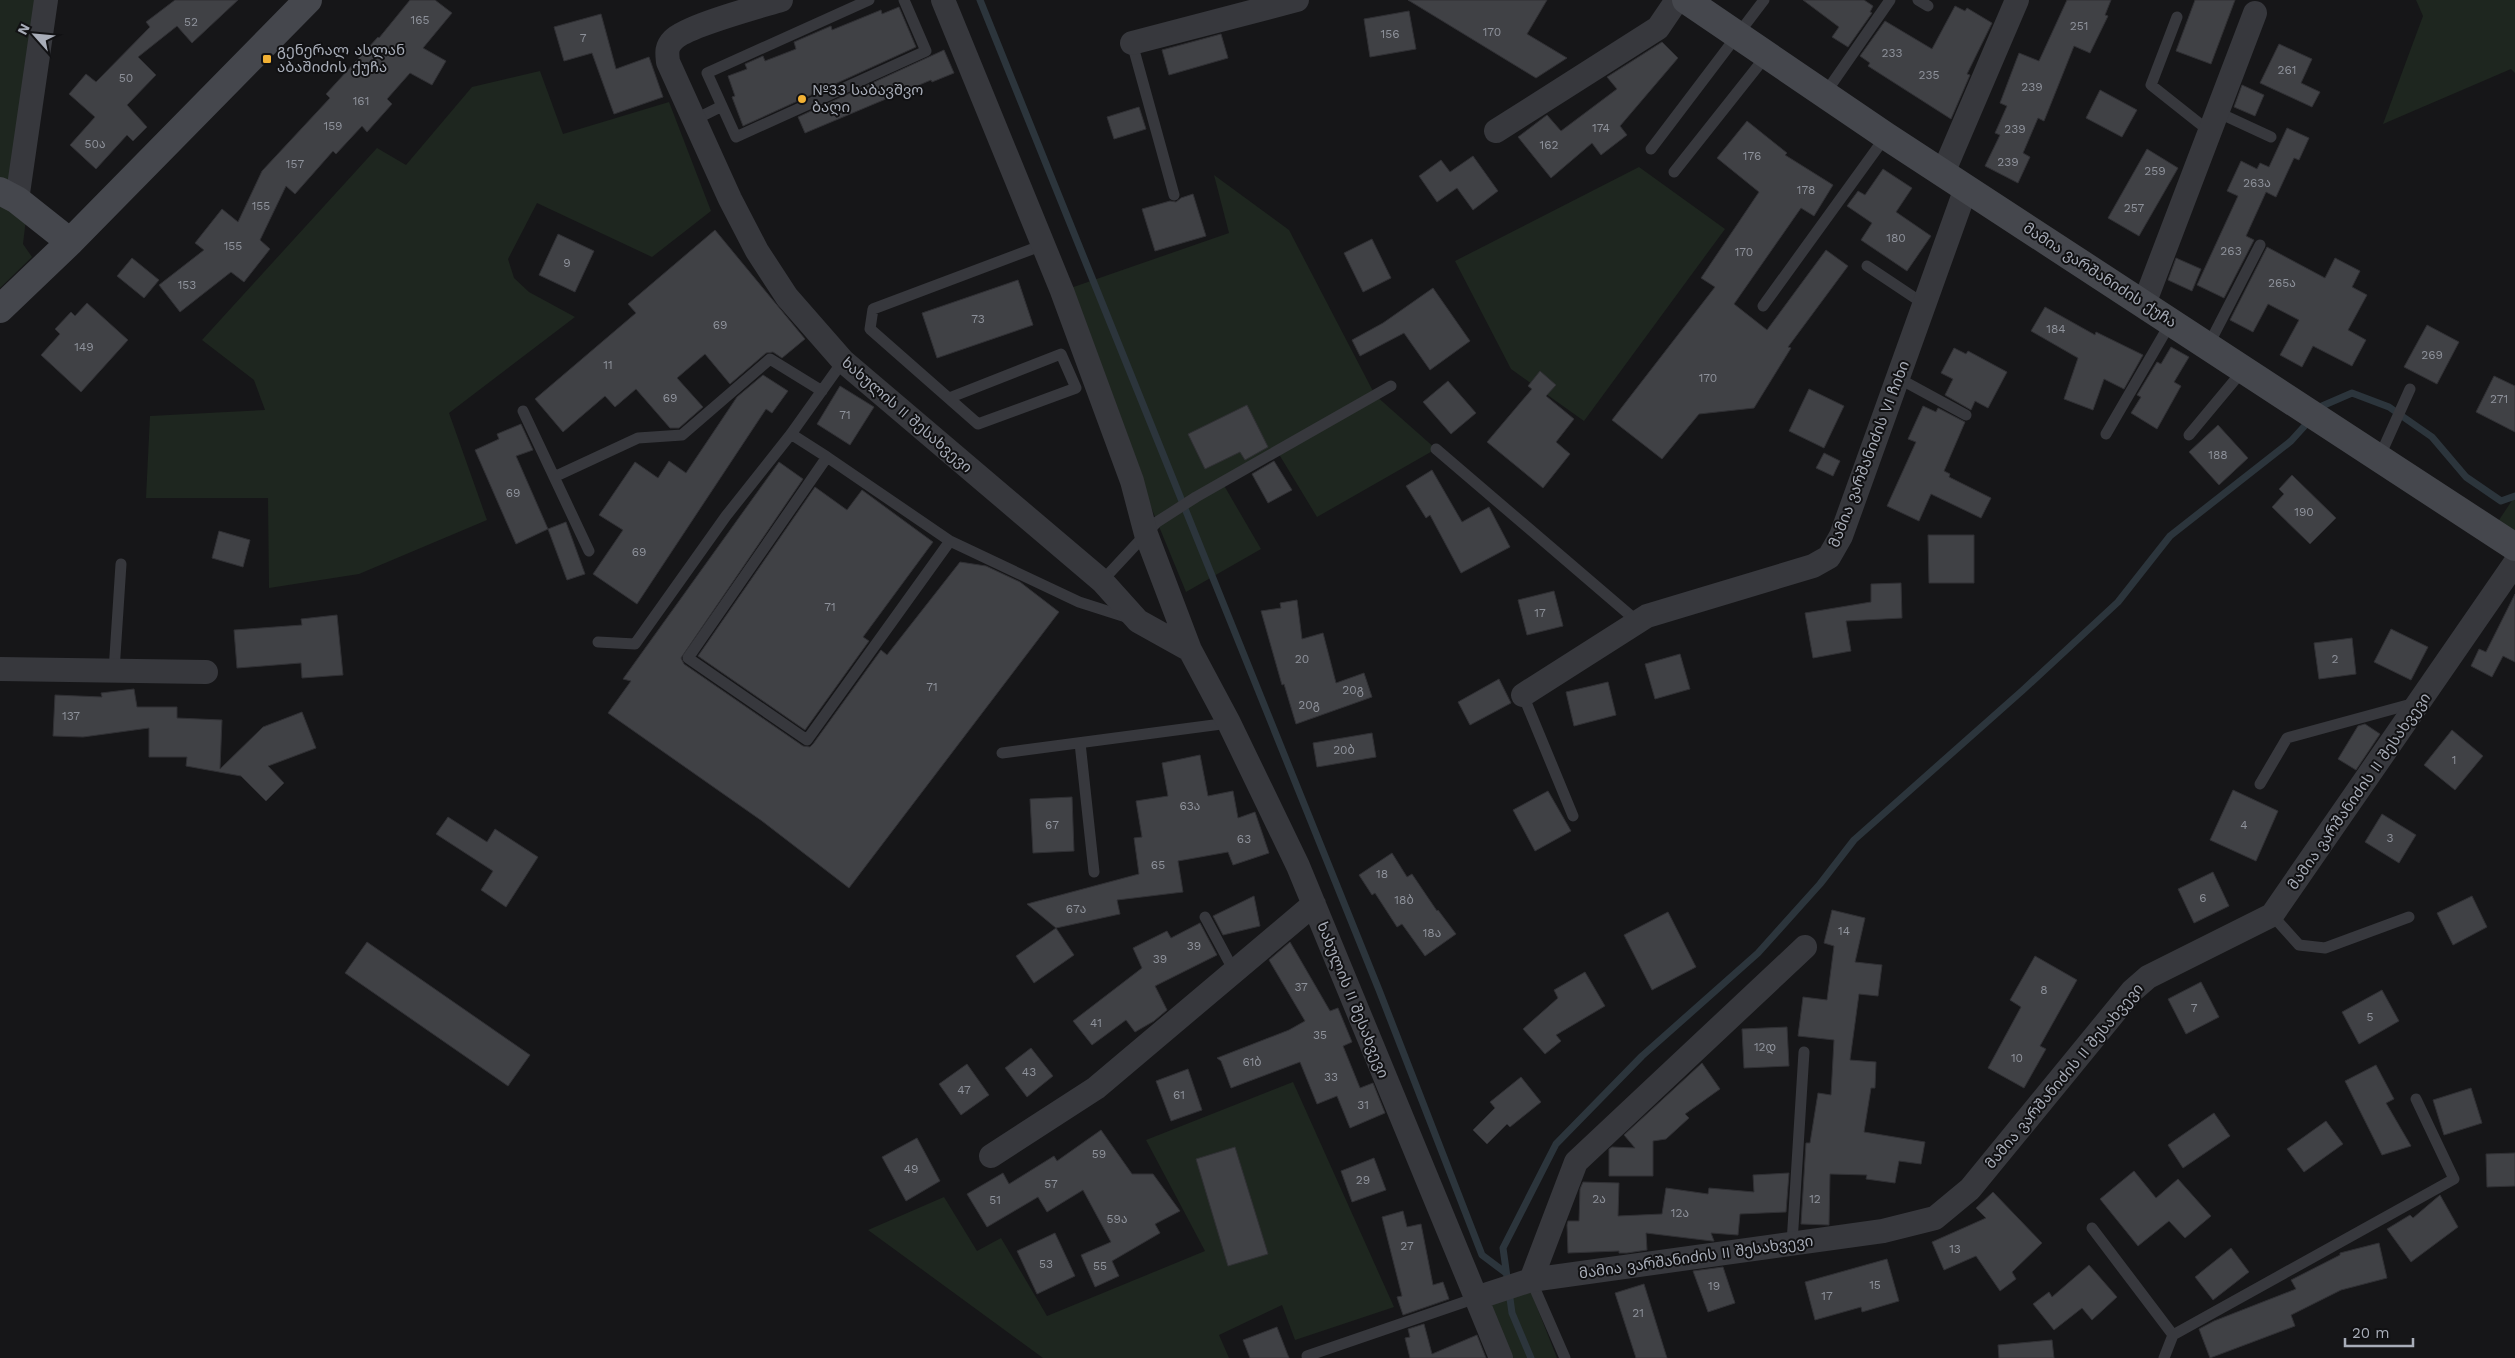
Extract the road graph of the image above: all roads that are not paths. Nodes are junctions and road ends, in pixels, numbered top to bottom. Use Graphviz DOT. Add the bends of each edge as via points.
graph roads {
  1 [pos="46,0"];
  2 [pos="308,0"];
  3 [pos="781,0"];
  4 [pos="869,0"];
  5 [pos="904,0"];
  6 [pos="943,0"];
  7 [pos="1297,0"];
  8 [pos="1676,0"];
  9 [pos="1686,0"];
  10 [pos="1764,0"];
  11 [pos="1890,0"];
  12 [pos="1918,0"];
  13 [pos="2017,0"];
  14 [pos="1928,6"];
  15 [pos="2254,13"];
  16 [pos="2177,17"];
  17 [pos="1738,37"];
  18 [pos="1132,43"];
  19 [pos="1766,56"];
  20 [pos="1824,95"];
  21 [pos="722,106"];
  22 [pos="694,120"];
  23 [pos="2213,122"];
  24 [pos="1496,131"];
  25 [pos="1886,136"];
  26 [pos="2271,137"];
  27 [pos="1651,149"];
  28 [pos="1674,172"];
  29 [pos="1943,173"];
  30 [pos="1966,188"];
  31 [pos="1174,194"];
  32 [pos="9,195"];
  33 [pos="70,242"];
  34 [pos="1043,245"];
  35 [pos="2260,245"];
  36 [pos="1867,266"];
  37 [pos="1924,304"];
  38 [pos="2144,304"];
  39 [pos="1763,306"];
  40 [pos="0,309"];
  41 [pos="2171,322"];
  42 [pos="2208,346"];
  43 [pos="843,361"];
  44 [pos="2244,369"];
  45 [pos="1898,378"];
  46 [pos="1391,386"];
  47 [pos="822,390"];
  48 [pos="2408,394"];
  49 [pos="949,398"];
  50 [pos="523,411"];
  51 [pos="1966,415"];
  52 [pos="791,434"];
  53 [pos="2106,434"];
  54 [pos="2189,435"];
  55 [pos="1436,449"];
  56 [pos="828,457"];
  57 [pos="2379,458"];
  58 [pos="554,477"];
  59 [pos="1146,534"];
  60 [pos="950,541"];
  61 [pos="2515,547"];
  62 [pos="589,551"];
  63 [pos="121,564"];
  64 [pos="2515,564"];
  65 [pos="1102,581"];
  66 [pos="1138,621"];
  67 [pos="1638,622"];
  68 [pos="598,642"];
  69 [pos="1190,650"];
  70 [pos="0,669"];
  71 [pos="114,671"];
  72 [pos="206,672"];
  73 [pos="1523,696"];
  74 [pos="2420,702"];
  75 [pos="1229,724"];
  76 [pos="1080,743"];
  77 [pos="1002,753"];
  78 [pos="2260,784"];
  79 [pos="1572,816"];
  80 [pos="1094,872"];
  81 [pos="1314,904"];
  82 [pos="2272,915"];
  83 [pos="1205,917"];
  84 [pos="2410,917"];
  85 [pos="1805,947"];
  86 [pos="1234,971"];
  87 [pos="1804,1052"];
  88 [pos="2416,1099"];
  89 [pos="991,1156"];
  90 [pos="2092,1228"];
  91 [pos="1792,1243"];
  92 [pos="1529,1281"];
  93 [pos="1476,1298"];
  94 [pos="2173,1335"];
  95 [pos="1307,1356"];
  96 [pos="1501,1358"];
  97 [pos="1565,1358"];
  98 [pos="2164,1358"];
  1 -- 32 [label="street"];
  2 -- 33 [label="street"];
  3 -- 22 [label="street, ხახულის II შესახვევი" via="690,29 673,40 667,50 668,62"];
  4 -- 21 [label="lane" via="707,73"];
  5 -- 21 [label="lane" via="926,51 736,137"];
  6 -- 34 [label="street, ხახულის II შესახვევი"];
  7 -- 18 [label="street"];
  8 -- 24 [label="street" via="1658,28"];
  9 -- 17 [label="street, მამია ვარშანიძის ქუჩა"];
  10 -- 17 [label="lane"];
  11 -- 20 [label="lane"];
  12 -- 14 [label="lane"];
  13 -- 29 [label="street"];
  15 -- 23 [label="street"];
  16 -- 23 [label="lane" via="2151,86"];
  17 -- 19 [label="street, მამია ვარშანიძის ქუჩა"];
  17 -- 27 [label="lane"];
  18 -- 31 [label="lane"];
  19 -- 20 [label="street, მამია ვარშანიძის ქუჩა"];
  19 -- 28 [label="lane"];
  20 -- 25 [label="street, მამია ვარშანიძის ქუჩა"];
  21 -- 22 [label="lane"];
  22 -- 43 [label="street, ხახულის II შესახვევი" via="757,251 787,297"];
  23 -- 26 [label="lane"];
  23 -- 38 [label="street"];
  25 -- 29 [label="street, მამია ვარშანიძის ქუჩა"];
  25 -- 39 [label="lane"];
  29 -- 30 [label="street, მამია ვარშანიძის ქუჩა"];
  30 -- 37 [label="street, მამია ვარშანიძის VI ჩიხი"];
  30 -- 38 [label="street, მამია ვარშანიძის ქუჩა"];
  32 -- 33 [label="street"];
  33 -- 40 [label="street"];
  34 -- 49 [label="lane" via="873,310 870,329"];
  34 -- 59 [label="street, ხახულის II შესახვევი" via="1132,481"];
  35 -- 42 [label="lane"];
  36 -- 37 [label="lane"];
  37 -- 45 [label="street, მამია ვარშანიძის VI ჩიხი"];
  38 -- 41 [label="street, მამია ვარშანიძის ქუჩა"];
  41 -- 42 [label="street, მამია ვარშანიძის ქუჩა"];
  41 -- 53 [label="lane"];
  42 -- 44 [label="street, მამია ვარშანიძის ქუჩა"];
  43 -- 47 [label="lane"];
  43 -- 65 [label="street, ხახულის II შესახვევი"];
  44 -- 54 [label="lane"];
  44 -- 57 [label="street, მამია ვარშანიძის ქუჩა"];
  45 -- 51 [label="lane"];
  45 -- 67 [label="street, მამია ვარშანიძის VI ჩიხი" via="1841,536 1829,557 1813,566 1647,616"];
  46 -- 59 [label="lane" via="1196,497 1157,522"];
  47 -- 52 [label="lane"];
  47 -- 58 [label="lane" via="770,359 682,435 638,438"];
  48 -- 57 [label="lane"];
  49 -- 49 [label="lane" via="978,424 1076,388 1061,354"];
  50 -- 58 [label="lane"];
  52 -- 56 [label="lane"];
  52 -- 68 [label="lane" via="726,516 635,644"];
  55 -- 67 [label="lane"];
  56 -- 60 [label="lane"];
  56 -- 60 [label="lane" via="688,658 806,740"];
  57 -- 61 [label="street, მამია ვარშანიძის ქუჩა"];
  58 -- 62 [label="lane"];
  59 -- 65 [label="lane"];
  59 -- 69 [label="street, ხახულის II შესახვევი"];
  60 -- 66 [label="lane" via="1079,602"];
  63 -- 71 [label="lane"];
  64 -- 74 [label="street, მამია ვარშანიძის II შესახვევი"];
  65 -- 66 [label="street, ხახულის II შესახვევი"];
  66 -- 69 [label="street, ხახულის II შესახვევი"];
  67 -- 73 [label="street, მამია ვარშანიძის VI ჩიხი"];
  69 -- 75 [label="street, ხახულის II შესახვევი"];
  70 -- 71 [label="street"];
  71 -- 72 [label="street"];
  73 -- 79 [label="lane, მამია ვარშანიძის VI ჩიხი"];
  74 -- 78 [label="lane" via="2287,738"];
  74 -- 82 [label="street, მამია ვარშანიძის II შესახვევი"];
  75 -- 76 [label="lane"];
  75 -- 81 [label="street, ხახულის II შესახვევი"];
  76 -- 77 [label="lane"];
  76 -- 80 [label="lane"];
  81 -- 86 [label="street"];
  81 -- 93 [label="street, ხახულის II შესახვევი"];
  82 -- 84 [label="lane" via="2299,945 2325,948"];
  82 -- 91 [label="street, მამია ვარშანიძის II შესახვევი" via="2148,977 2132,991 1970,1188 1935,1218 1883,1230"];
  83 -- 86 [label="lane"];
  85 -- 92 [label="street" via="1576,1162"];
  86 -- 89 [label="street" via="1096,1088"];
  87 -- 91 [label="lane"];
  88 -- 94 [label="lane" via="2454,1179"];
  90 -- 94 [label="lane"];
  91 -- 92 [label="street, მამია ვარშანიძის II შესახვევი"];
  92 -- 93 [label="street, მამია ვარშანიძის II შესახვევი"];
  92 -- 97 [label="lane"];
  93 -- 95 [label="lane"];
  93 -- 96 [label="street, ხახულის II შესახვევი"];
  94 -- 98 [label="lane"];
}
